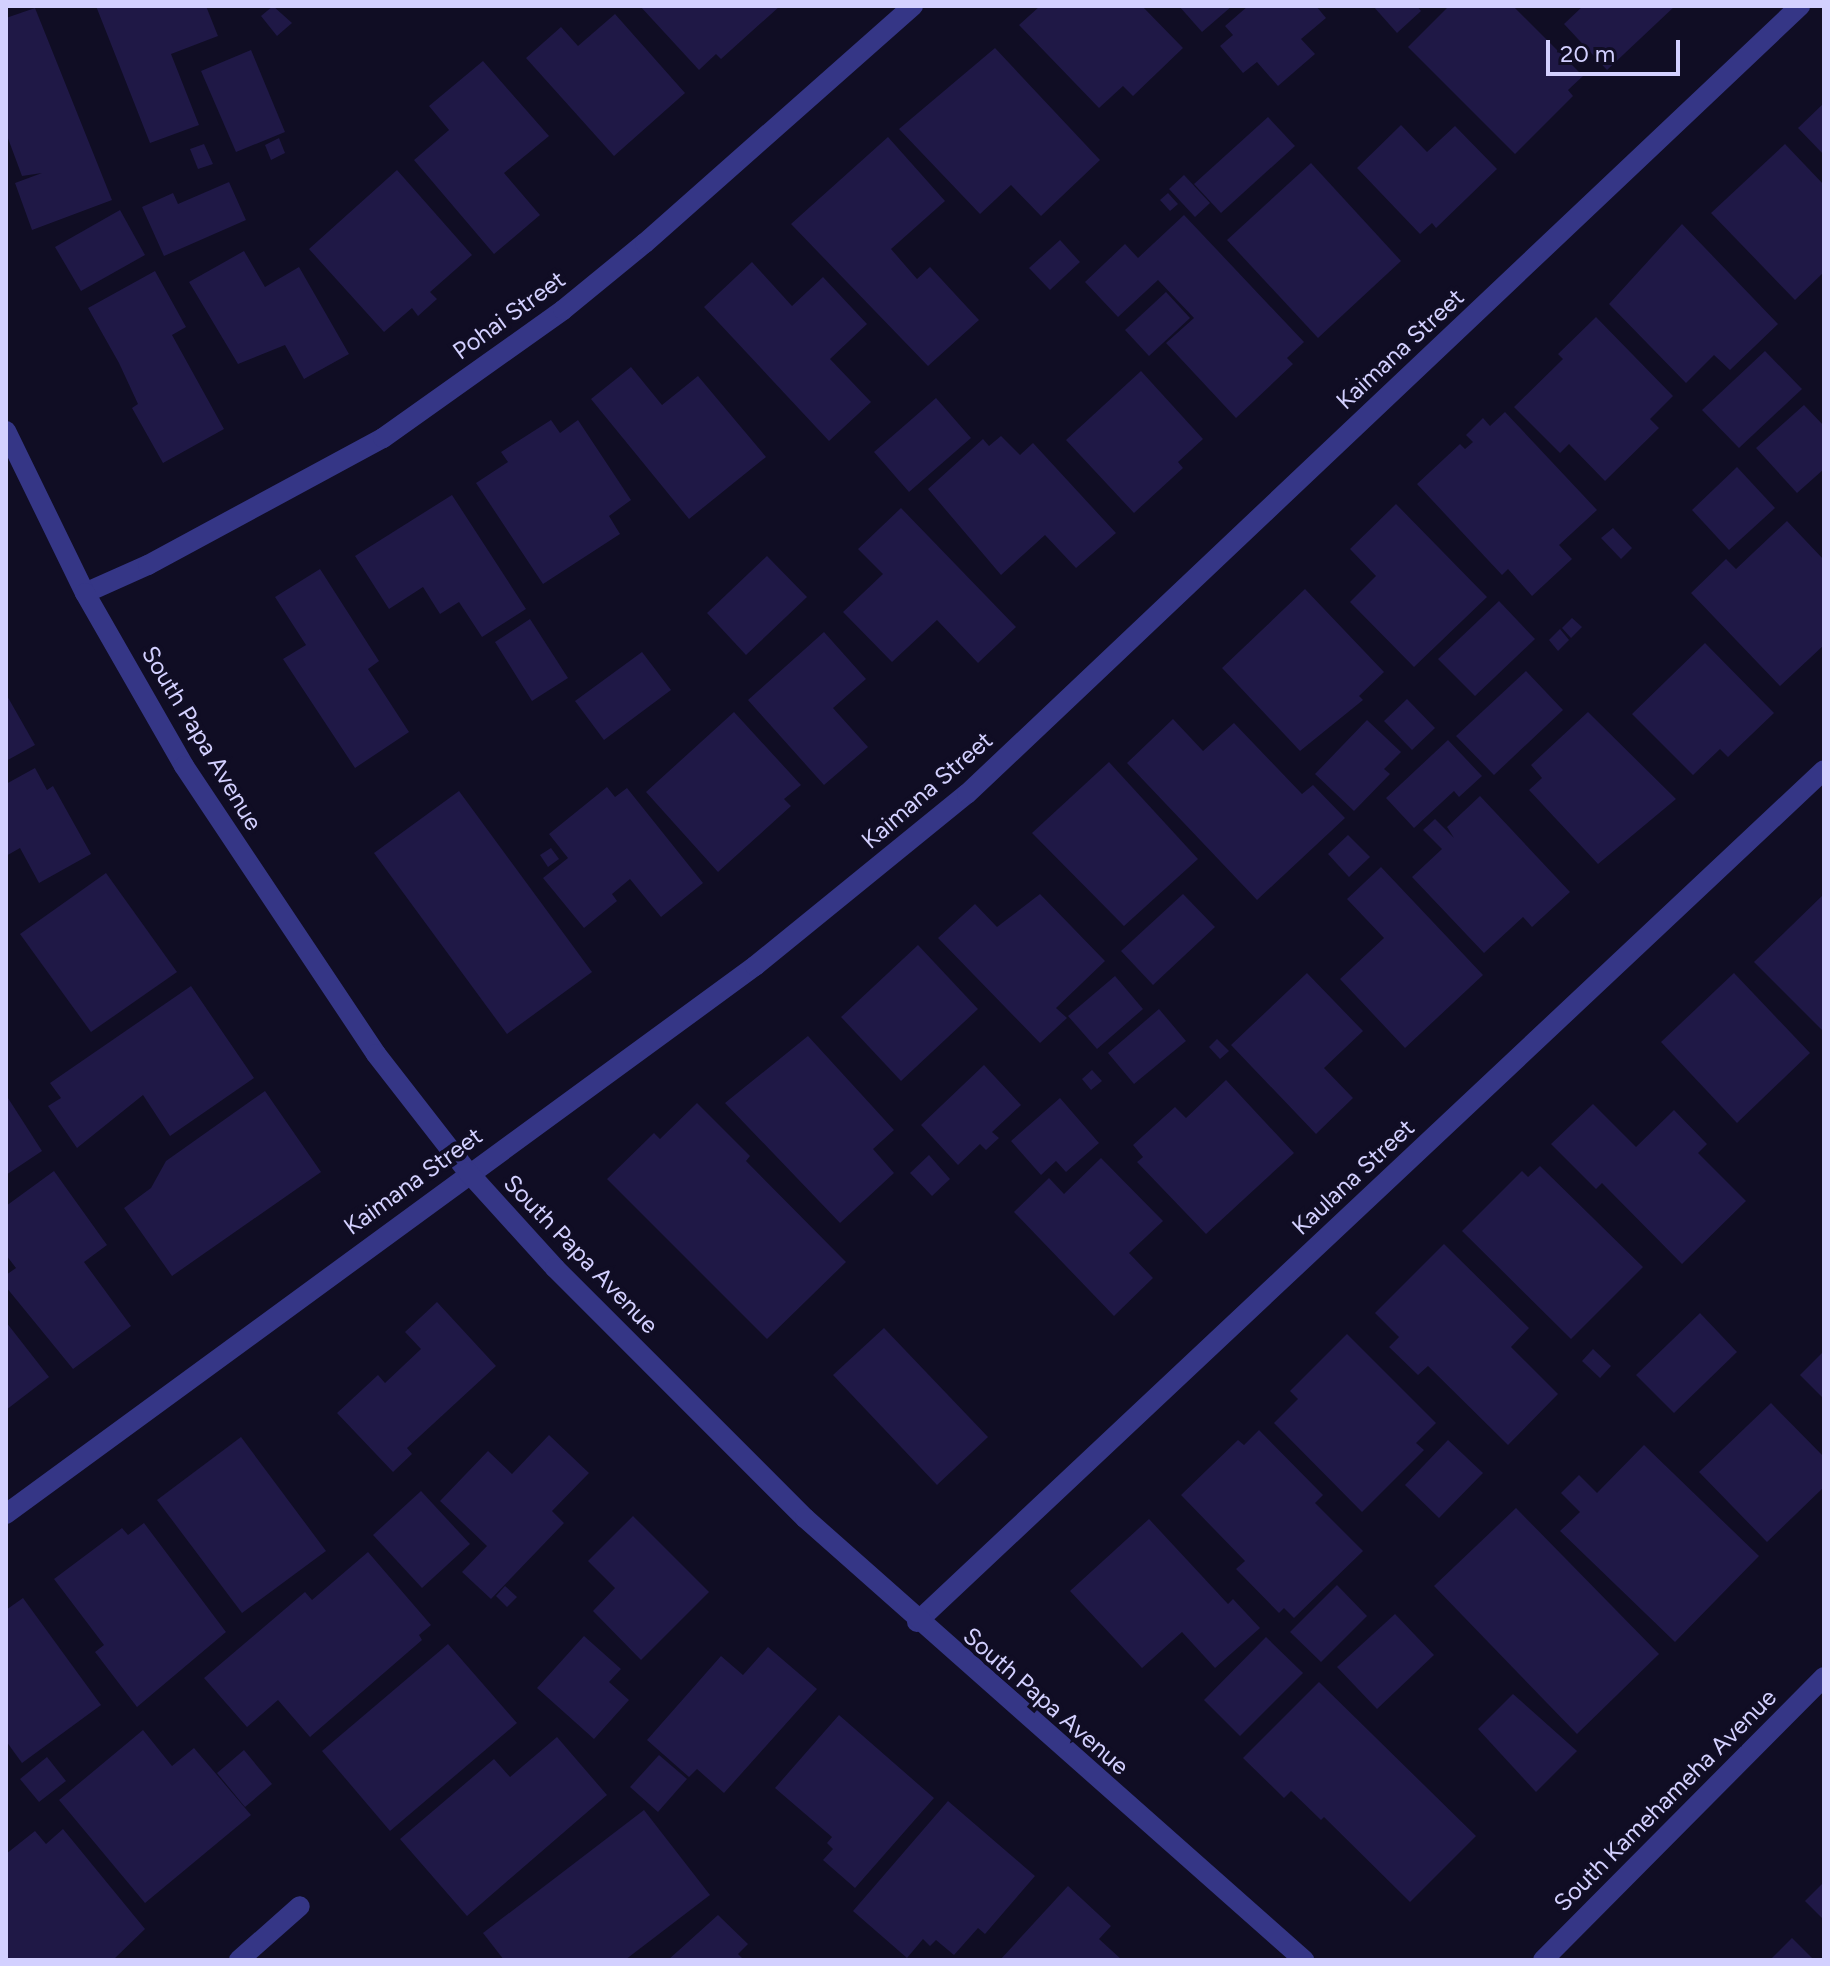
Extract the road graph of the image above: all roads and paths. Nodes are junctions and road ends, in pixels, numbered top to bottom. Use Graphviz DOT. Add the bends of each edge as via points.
graph roads {
  1 [pos="913,6"];
  2 [pos="1800,6"];
  3 [pos="6,431"];
  4 [pos="85,593"];
  5 [pos="1824,770"];
  6 [pos="468,1172"];
  7 [pos="6,1514"];
  8 [pos="917,1622"];
  9 [pos="1824,1677"];
  10 [pos="300,1906"];
  11 [pos="239,1960"];
  12 [pos="1304,1960"];
  13 [pos="1543,1960"];
  1 -- 4 [label="street, Pohai Street" via="645,243 563,310 409,420 242,516"];
  2 -- 6 [label="street, Kaimana Street" via="967,794 755,966"];
  3 -- 4 [label="street, South Papa Avenue"];
  4 -- 6 [label="street, South Papa Avenue" via="192,779 376,1054"];
  5 -- 8 [label="street, Kaulana Street"];
  6 -- 7 [label="street, Kaimana Street"];
  6 -- 8 [label="street, South Papa Avenue" via="629,1343"];
  8 -- 12 [label="street, South Papa Avenue"];
  9 -- 13 [label="street, South Kamehameha Avenue"];
  10 -- 11 [label="street"];
}
